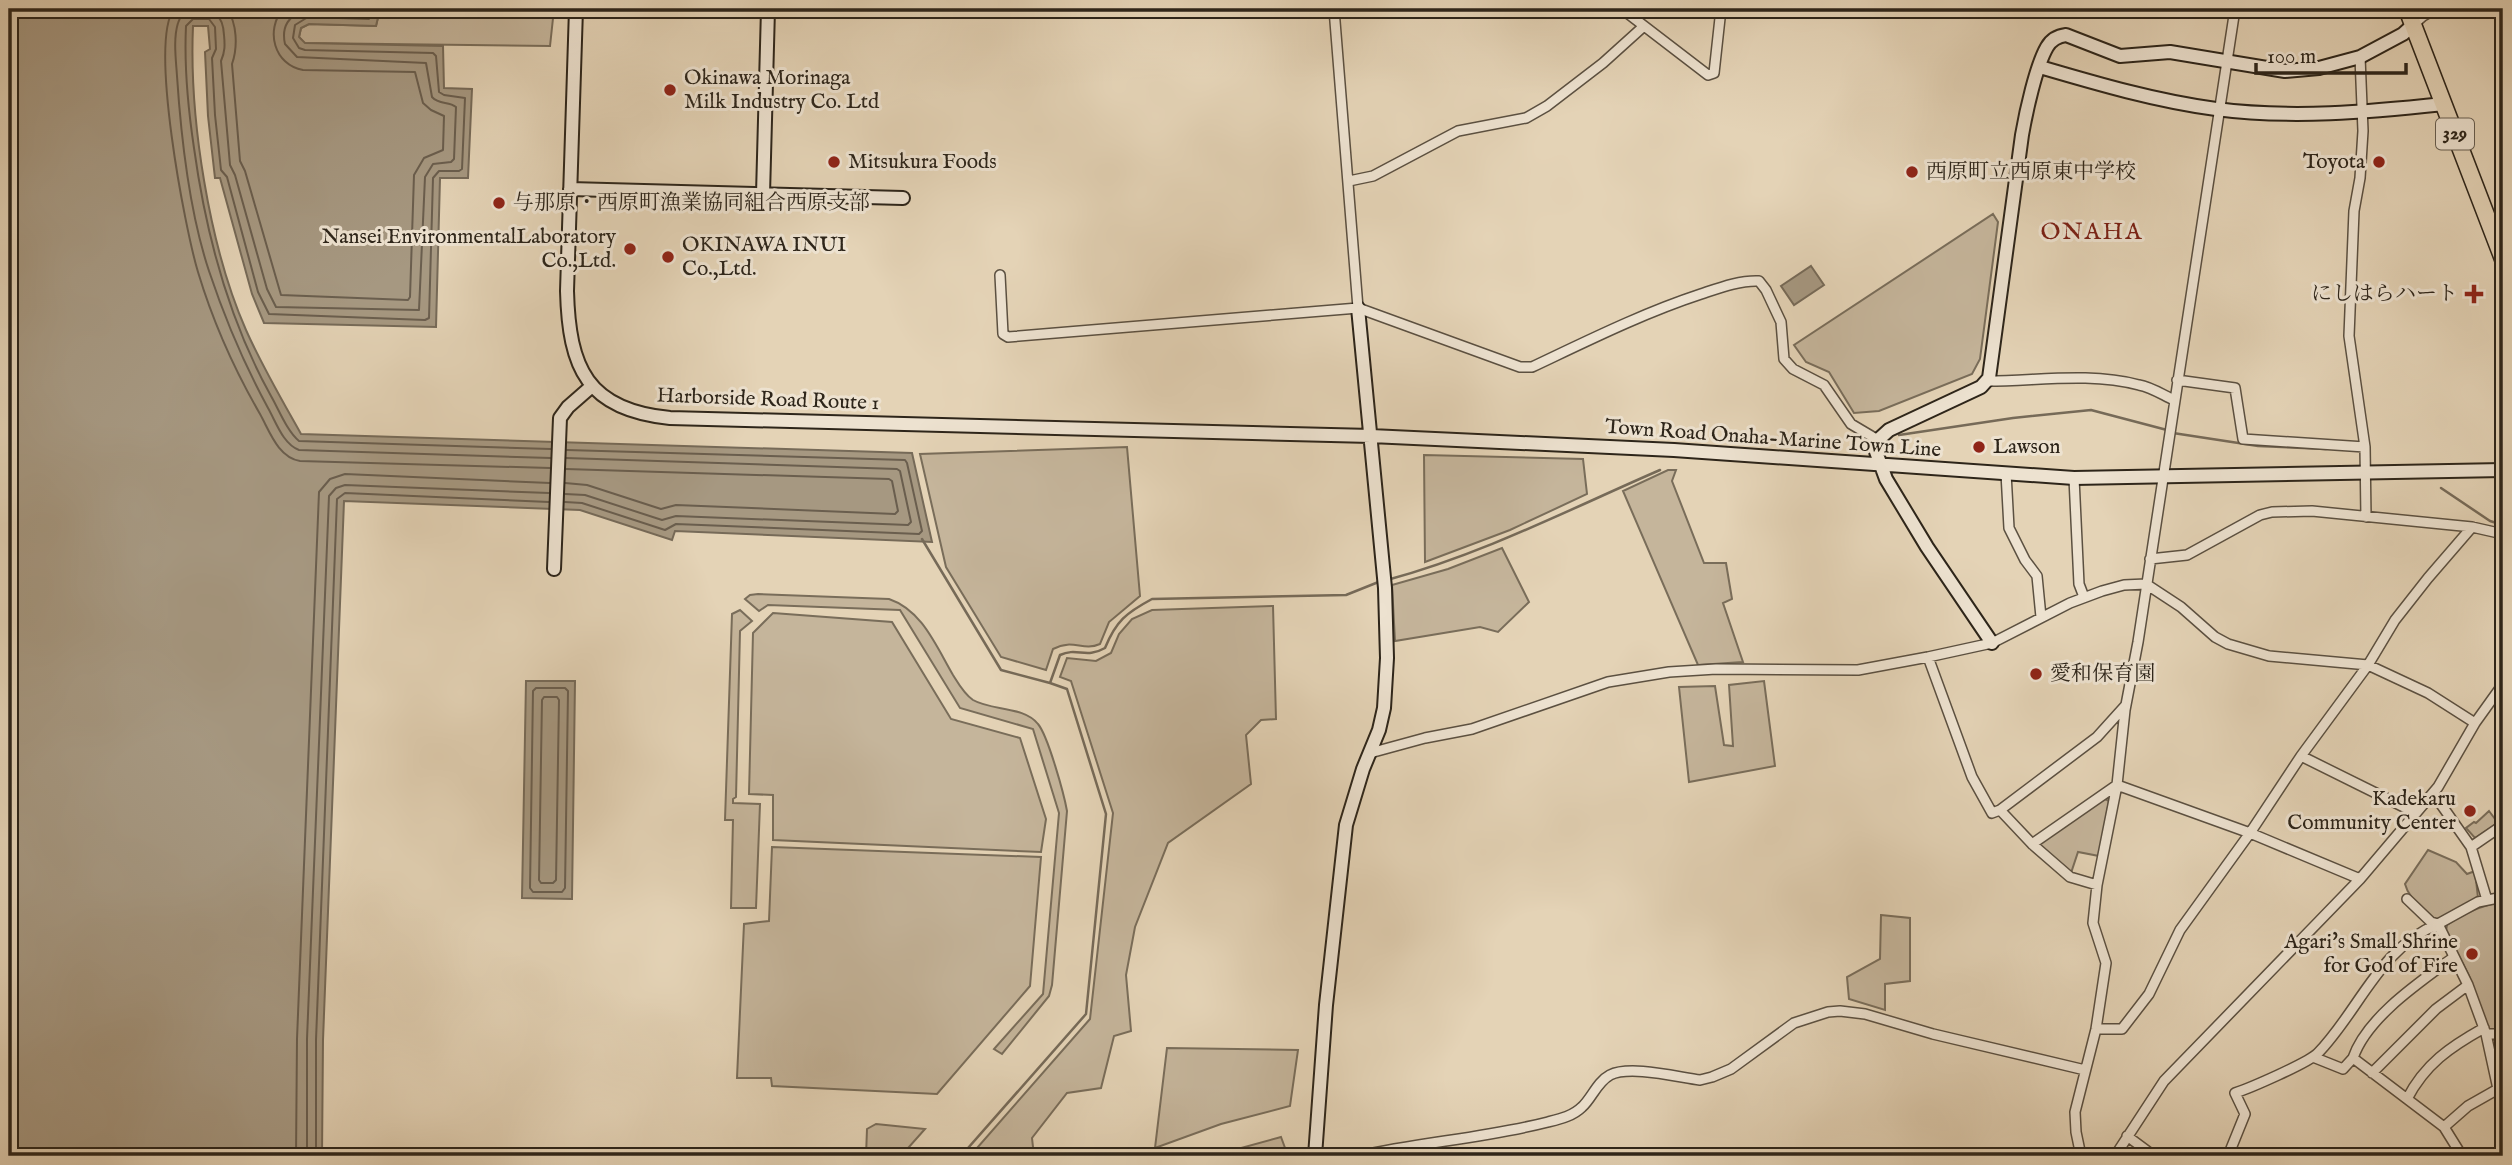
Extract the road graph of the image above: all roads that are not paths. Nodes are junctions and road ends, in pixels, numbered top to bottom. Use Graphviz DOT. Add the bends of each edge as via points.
graph roads {
  1 [pos="576,9"];
  2 [pos="768,9"];
  3 [pos="1334,9"];
  4 [pos="1622,9"];
  5 [pos="1721,9"];
  6 [pos="2235,9"];
  7 [pos="2407,9"];
  8 [pos="2435,9"];
  9 [pos="2413,25"];
  10 [pos="1644,26"];
  11 [pos="2360,57"];
  12 [pos="2227,60"];
  13 [pos="2040,66"];
  14 [pos="2444,104"];
  15 [pos="2218,109"];
  16 [pos="2363,112"];
  17 [pos="1349,181"];
  18 [pos="570,188"];
  19 [pos="763,194"];
  20 [pos="903,198"];
  21 [pos="2503,259"];
  22 [pos="1000,275"];
  23 [pos="1358,308"];
  24 [pos="2177,380"];
  25 [pos="1987,381"];
  26 [pos="592,386"];
  27 [pos="2174,400"];
  28 [pos="1040,428"];
  29 [pos="1371,436"];
  30 [pos="1878,440"];
  31 [pos="2365,447"];
  32 [pos="1880,465"];
  33 [pos="2503,470"];
  34 [pos="2006,473"];
  35 [pos="2365,474"];
  36 [pos="2074,478"];
  37 [pos="2162,478"];
  38 [pos="2366,517"];
  39 [pos="2472,527"];
  40 [pos="2503,534"];
  41 [pos="2150,559"];
  42 [pos="554,569"];
  43 [pos="2146,584"];
  44 [pos="2084,597"];
  45 [pos="2041,617"];
  46 [pos="1992,643"];
  47 [pos="1928,657"];
  48 [pos="2368,665"];
  49 [pos="2503,684"];
  50 [pos="2126,706"];
  51 [pos="2475,723"];
  52 [pos="1370,753"];
  53 [pos="2301,756"];
  54 [pos="2117,785"];
  55 [pos="2433,793"];
  56 [pos="2000,810"];
  57 [pos="2416,813"];
  58 [pos="2503,825"];
  59 [pos="2250,833"];
  60 [pos="2032,844"];
  61 [pos="2471,847"];
  62 [pos="2360,879"];
  63 [pos="2096,885"];
  64 [pos="2503,897"];
  65 [pos="2407,899"];
  66 [pos="2487,900"];
  67 [pos="2438,924"];
  68 [pos="2455,957"];
  69 [pos="2468,985"];
  70 [pos="2096,1029"];
  71 [pos="2485,1031"];
  72 [pos="2503,1034"];
  73 [pos="2314,1057"];
  74 [pos="2353,1058"];
  75 [pos="2085,1070"];
  76 [pos="2372,1073"];
  77 [pos="2407,1099"];
  78 [pos="2444,1127"];
  79 [pos="2127,1136"];
  80 [pos="1315,1156"];
  81 [pos="1359,1156"];
  82 [pos="2081,1156"];
  83 [pos="2115,1156"];
  84 [pos="2154,1156"];
  85 [pos="2228,1156"];
  86 [pos="2462,1156"];
  1 -- 18 [label="street, Harborside Road Route 1"];
  2 -- 19 [label="street"];
  3 -- 17 [label="street"];
  4 -- 10 [label="street"];
  5 -- 10 [label="street" via="1714,72 1708,75"];
  6 -- 12 [label="street"];
  7 -- 9 [label="highway, 329"];
  8 -- 9 [label="street"];
  9 -- 11 [label="street"];
  9 -- 14 [label="highway, 329"];
  10 -- 17 [label="street" via="1603,63 1526,118 1458,131 1373,176"];
  11 -- 12 [label="street" via="2285,71"];
  11 -- 16 [label="street"];
  12 -- 13 [label="street" via="2170,52 2120,56 2066,35 2047,48"];
  12 -- 15 [label="street"];
  13 -- 15 [label="street" via="2112,88"];
  13 -- 25 [label="street" via="2022,135"];
  14 -- 16 [label="street"];
  14 -- 21 [label="highway, 329"];
  15 -- 16 [label="street" via="2289,114"];
  15 -- 24 [label="street"];
  16 -- 31 [label="street" via="2350,263 2349,336"];
  17 -- 23 [label="street"];
  18 -- 19 [label="street"];
  18 -- 26 [label="street, Harborside Road Route 1" via="569,336 579,367"];
  19 -- 20 [label="street"];
  22 -- 23 [label="street" via="1003,334 1008,337"];
  23 -- 29 [label="street"];
  23 -- 30 [label="street" via="1520,367 1532,367 1668,305 1749,280 1759,281 1781,322 1784,359 1824,385 1851,424"];
  24 -- 27 [label="street"];
  24 -- 31 [label="street" via="2235,388 2243,439"];
  25 -- 27 [label="street" via="2102,379 2141,385"];
  25 -- 30 [label="street" via="1889,430"];
  26 -- 28 [label="street, Harborside Road Route 1" via="624,408 662,417"];
  26 -- 42 [label="street" via="560,418"];
  27 -- 37 [label="street"];
  28 -- 29 [label="street, Town Road Onaha-Marine Town Line"];
  29 -- 32 [label="street, Town Road Onaha-Marine Town Line"];
  29 -- 52 [label="street" via="1387,658 1384,708"];
  30 -- 32 [label="street" via="1875,449"];
  31 -- 35 [label="street"];
  32 -- 34 [label="street, Town Road Onaha-Marine Town Line"];
  32 -- 46 [label="street" via="1900,505"];
  33 -- 35 [label="street, Town Road Onaha-Marine Town Line"];
  34 -- 36 [label="street, Town Road Onaha-Marine Town Line"];
  34 -- 45 [label="street" via="2010,528 2037,576"];
  35 -- 37 [label="street, Town Road Onaha-Marine Town Line"];
  35 -- 38 [label="street"];
  36 -- 37 [label="street, Town Road Onaha-Marine Town Line"];
  36 -- 44 [label="street" via="2079,584"];
  37 -- 41 [label="street"];
  38 -- 39 [label="street"];
  38 -- 41 [label="street" via="2312,511 2260,514 2187,555"];
  39 -- 40 [label="street"];
  39 -- 48 [label="street" via="2395,620"];
  41 -- 43 [label="street"];
  43 -- 44 [label="street" via="2124,585"];
  43 -- 48 [label="street" via="2228,644 2269,656"];
  43 -- 50 [label="street"];
  44 -- 45 [label="street"];
  45 -- 46 [label="street"];
  46 -- 47 [label="street"];
  47 -- 52 [label="street" via="1858,670 1716,669 1608,682 1472,729"];
  47 -- 56 [label="street" via="1972,777 1992,813"];
  48 -- 51 [label="street" via="2428,693"];
  48 -- 53 [label="street"];
  49 -- 51 [label="street"];
  50 -- 54 [label="street"];
  50 -- 56 [label="street" via="2097,737"];
  51 -- 55 [label="street"];
  52 -- 80 [label="street" via="1346,825"];
  53 -- 57 [label="street"];
  53 -- 59 [label="street"];
  54 -- 59 [label="street"];
  54 -- 60 [label="street"];
  54 -- 63 [label="street"];
  55 -- 57 [label="street"];
  55 -- 61 [label="street"];
  56 -- 60 [label="street"];
  57 -- 62 [label="street"];
  58 -- 61 [label="street"];
  59 -- 62 [label="street"];
  59 -- 70 [label="street" via="2180,930 2149,994 2122,1029"];
  60 -- 63 [label="street" via="2070,877"];
  61 -- 66 [label="street"];
  62 -- 79 [label="street" via="2164,1081"];
  63 -- 70 [label="street" via="2093,922 2106,963"];
  64 -- 66 [label="street"];
  65 -- 67 [label="street"];
  66 -- 67 [label="street"];
  67 -- 68 [label="street"];
  67 -- 73 [label="street" via="2382,966"];
  68 -- 69 [label="street"];
  68 -- 74 [label="street" via="2400,996 2357,1044"];
  69 -- 71 [label="street"];
  69 -- 76 [label="street" via="2436,1009"];
  70 -- 75 [label="street"];
  71 -- 72 [label="street"];
  71 -- 77 [label="street" via="2449,1048"];
  71 -- 78 [label="street" via="2498,1089"];
  73 -- 74 [label="street" via="2343,1069"];
  73 -- 85 [label="street" via="2235,1093 2245,1114"];
  74 -- 76 [label="street"];
  75 -- 81 [label="street" via="1865,1014 1828,1012 1794,1023 1731,1069 1712,1077 1700,1080 1622,1072 1608,1076 1572,1115"];
  75 -- 82 [label="street" via="2075,1112"];
  76 -- 77 [label="street"];
  77 -- 78 [label="street"];
  78 -- 86 [label="street"];
  79 -- 83 [label="street"];
  79 -- 84 [label="street"];
}
